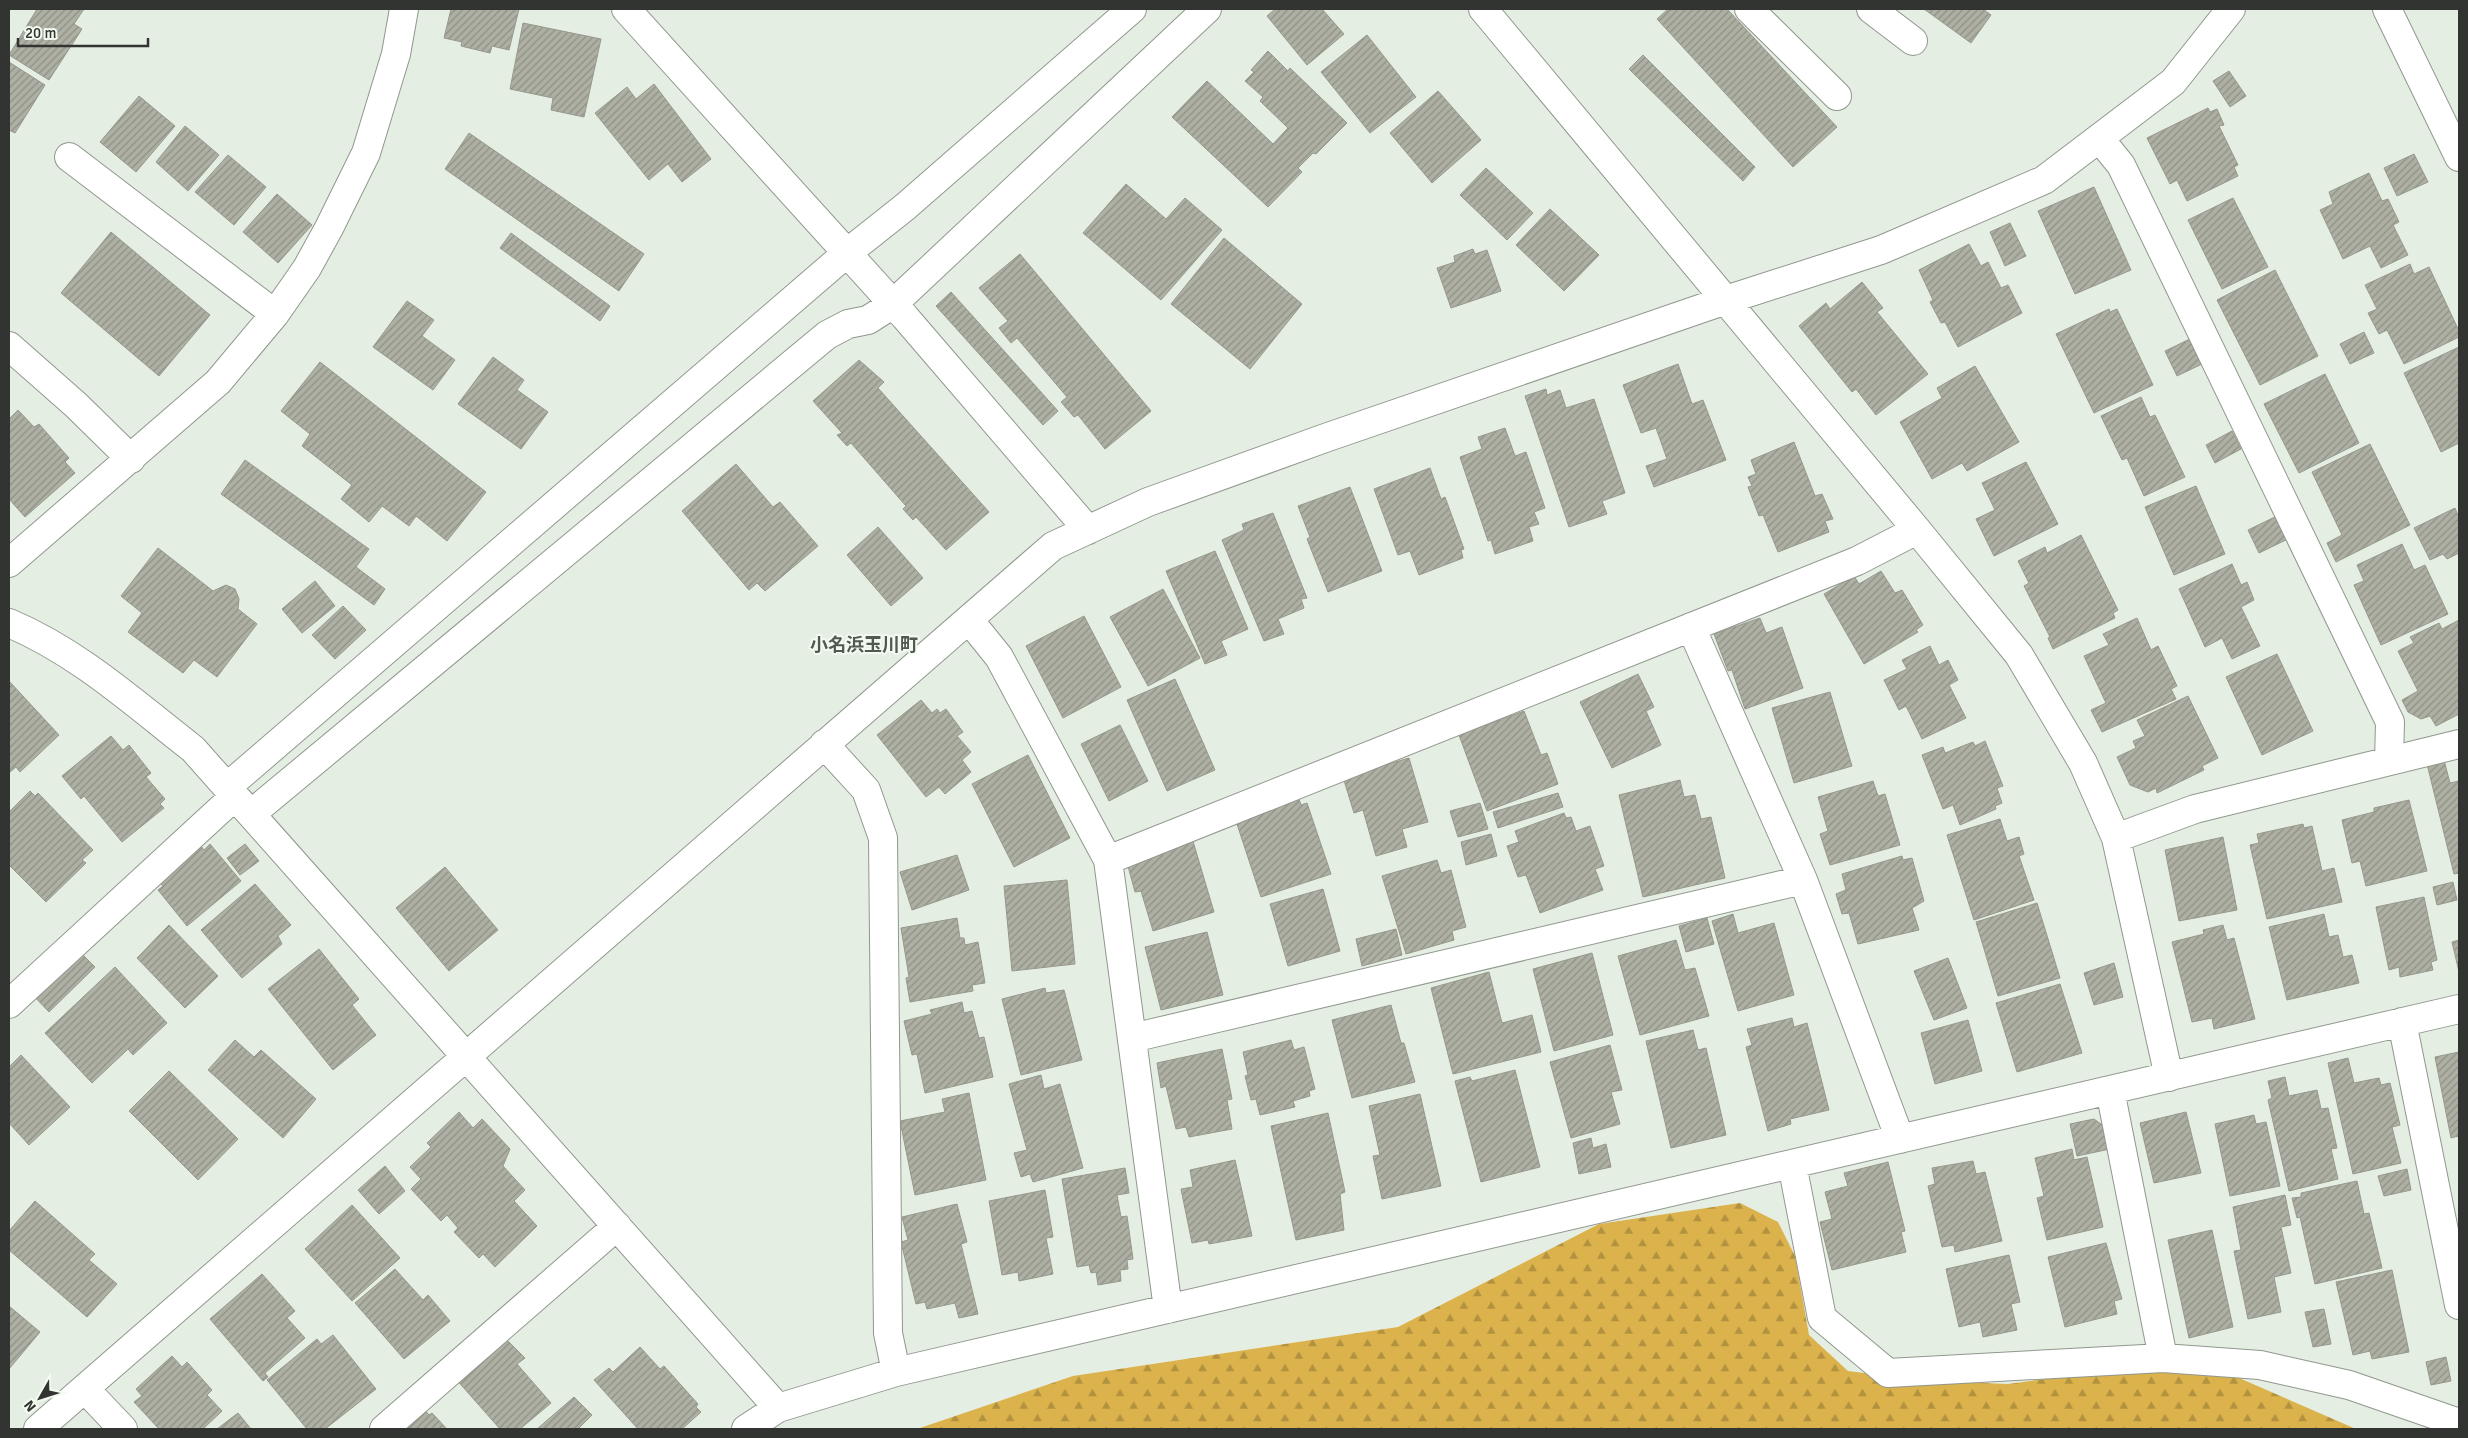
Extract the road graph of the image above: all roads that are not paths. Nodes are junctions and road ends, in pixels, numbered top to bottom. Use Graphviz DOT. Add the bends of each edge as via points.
graph roads {
  1 [pos="404,9"];
  2 [pos="626,9"];
  3 [pos="1132,9"];
  4 [pos="1207,9"];
  5 [pos="1483,9"];
  6 [pos="1749,9"];
  7 [pos="1871,9"];
  8 [pos="2231,9"];
  9 [pos="2387,9"];
  10 [pos="1913,41"];
  11 [pos="1837,96"];
  12 [pos="2099,138"];
  13 [pos="69,157"];
  14 [pos="2459,157"];
  15 [pos="847,253"];
  16 [pos="1726,300"];
  17 [pos="893,304"];
  18 [pos="275,314"];
  19 [pos="9,346"];
  20 [pos="131,459"];
  21 [pos="1088,530"];
  22 [pos="1917,530"];
  23 [pos="9,563"];
  24 [pos="970,621"];
  25 [pos="9,623"];
  26 [pos="1691,627"];
  27 [pos="824,744"];
  28 [pos="2459,744"];
  29 [pos="2389,761"];
  30 [pos="238,799"];
  31 [pos="2116,838"];
  32 [pos="1108,860"];
  33 [pos="1803,880"];
  34 [pos="9,1004"];
  35 [pos="2459,1009"];
  36 [pos="2402,1022"];
  37 [pos="1132,1038"];
  38 [pos="466,1056"];
  39 [pos="2169,1077"];
  40 [pos="2110,1090"];
  41 [pos="1900,1139"];
  42 [pos="1792,1164"];
  43 [pos="617,1226"];
  44 [pos="2459,1305"];
  45 [pos="1168,1309"];
  46 [pos="2163,1358"];
  47 [pos="896,1372"];
  48 [pos="84,1389"];
  49 [pos="778,1408"];
  50 [pos="2459,1423"];
  51 [pos="38,1429"];
  52 [pos="123,1429"];
  53 [pos="384,1429"];
  54 [pos="746,1429"];
  1 -- 18 [label="street" via="396,54 366,152 306,268"];
  2 -- 15 [label="street"];
  3 -- 15 [label="street" via="905,207"];
  4 -- 17 [label="street"];
  5 -- 16 [label="street"];
  6 -- 11 [label="street"];
  7 -- 10 [label="street"];
  8 -- 12 [label="street" via="2173,82"];
  9 -- 14 [label="street"];
  12 -- 16 [label="street" via="2044,180 1881,250"];
  12 -- 29 [label="street" via="2121,165 2390,722"];
  13 -- 18 [label="street"];
  15 -- 17 [label="street"];
  15 -- 30 [label="street"];
  16 -- 21 [label="street" via="1274,456 1148,502"];
  16 -- 22 [label="street"];
  17 -- 21 [label="street"];
  17 -- 30 [label="street" via="868,320 848,324 827,335"];
  18 -- 20 [label="street" via="218,382"];
  19 -- 20 [label="street"];
  20 -- 23 [label="street"];
  21 -- 24 [label="street" via="1053,546"];
  22 -- 26 [label="street" via="1858,561"];
  22 -- 31 [label="street" via="2019,655 2083,763"];
  24 -- 27 [label="street"];
  24 -- 32 [label="street" via="999,657"];
  25 -- 30 [label="street" via="79,660 193,749"];
  26 -- 32 [label="street"];
  26 -- 33 [label="street"];
  27 -- 38 [label="street"];
  27 -- 47 [label="street" via="866,790 883,838 888,1333"];
  28 -- 29 [label="street"];
  29 -- 31 [label="street" via="2195,809"];
  30 -- 34 [label="street"];
  30 -- 38 [label="street"];
  31 -- 39 [label="street"];
  32 -- 37 [label="street"];
  33 -- 37 [label="street"];
  33 -- 41 [label="street"];
  35 -- 36 [label="street"];
  36 -- 39 [label="street"];
  36 -- 44 [label="street"];
  37 -- 45 [label="street"];
  38 -- 43 [label="street"];
  38 -- 48 [label="street"];
  39 -- 40 [label="street"];
  40 -- 41 [label="street"];
  40 -- 46 [label="street"];
  41 -- 42 [label="street"];
  42 -- 45 [label="street"];
  42 -- 46 [label="street" via="1822,1318 1888,1373"];
  43 -- 49 [label="street"];
  43 -- 53 [label="street"];
  45 -- 47 [label="street"];
  46 -- 50 [label="street" via="2260,1365 2340,1383"];
  47 -- 49 [label="street"];
  48 -- 51 [label="street"];
  48 -- 52 [label="street"];
  49 -- 54 [label="street"];
}
